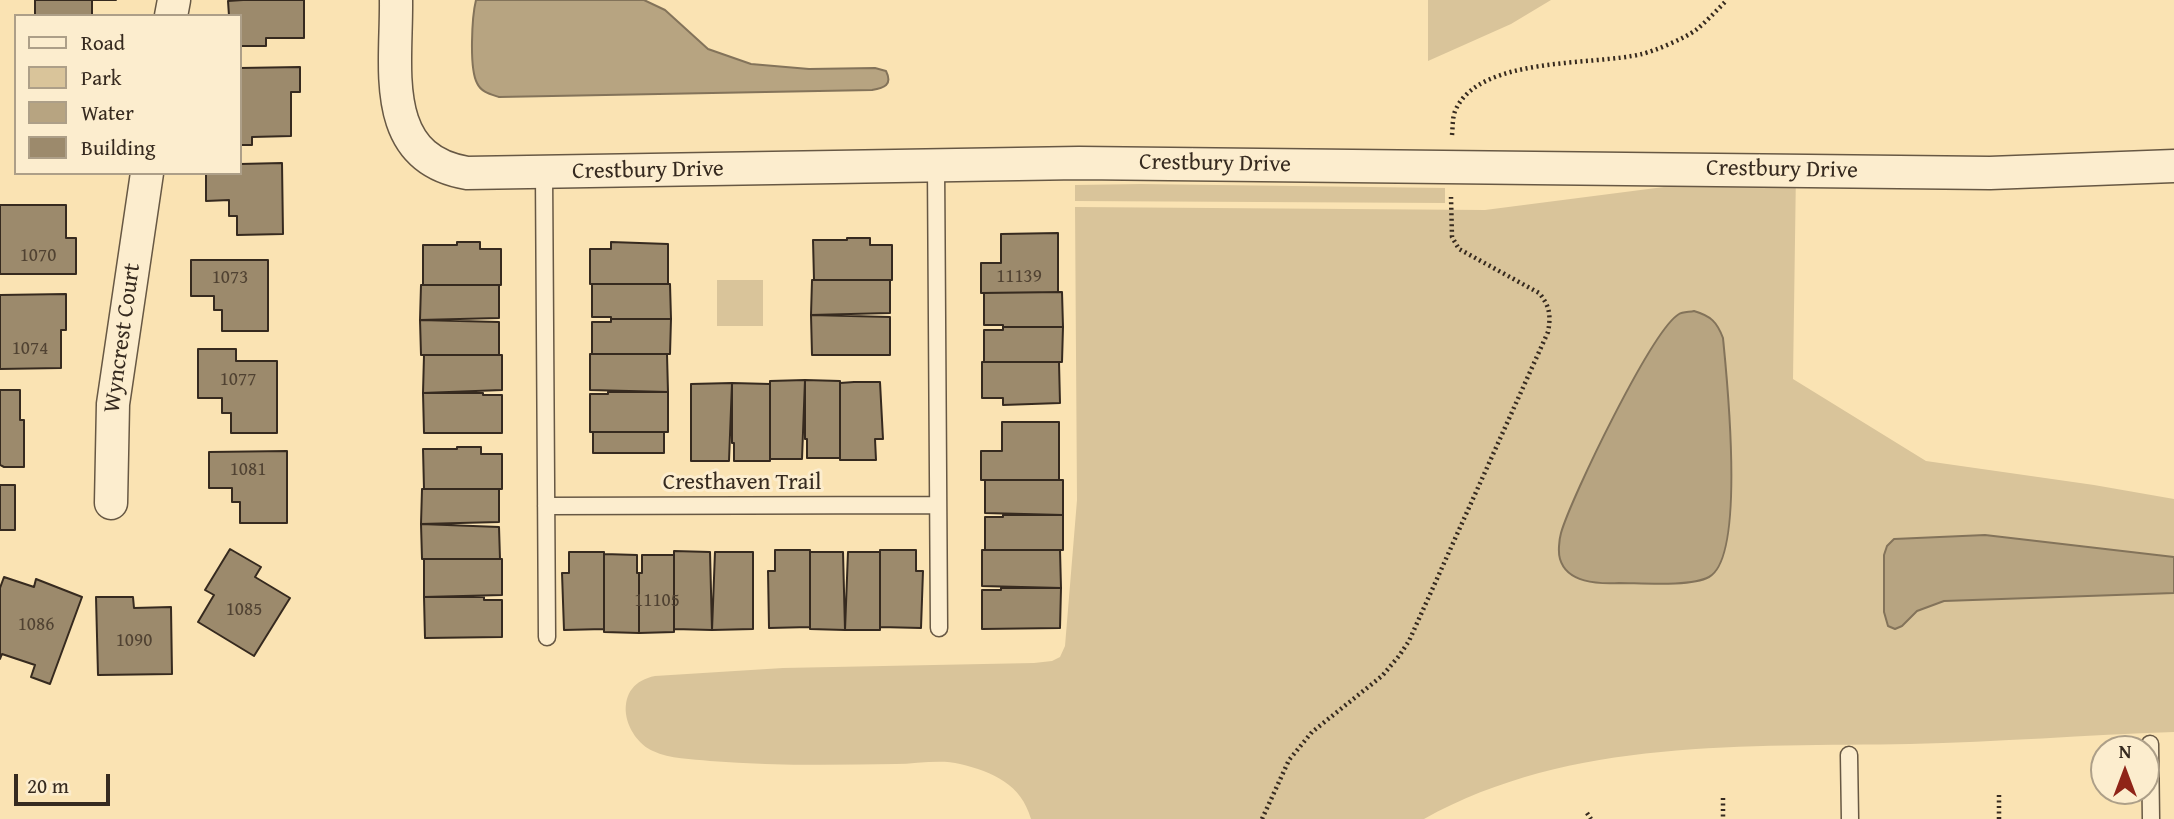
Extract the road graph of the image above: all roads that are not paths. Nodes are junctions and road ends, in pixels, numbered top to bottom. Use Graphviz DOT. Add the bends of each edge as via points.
graph roads {
  1 [pos="396,0"];
  2 [pos="936,165"];
  3 [pos="2174,166"];
  4 [pos="544,173"];
  5 [pos="147,175"];
  6 [pos="111,503"];
  7 [pos="938,505"];
  8 [pos="546,506"];
  9 [pos="939,628"];
  10 [pos="547,637"];
  11 [pos="1849,755"];
  12 [pos="1850,819"];
  1 -- 4 [label="street, Crestbury Drive" via="398,110 415,147 454,171"];
  2 -- 3 [label="street, Crestbury Drive" via="1990,173"];
  2 -- 4 [label="street, Crestbury Drive"];
  2 -- 7 [label="lane"];
  4 -- 8 [label="lane"];
  5 -- 6 [label="street, Wyncrest Court" via="113,404"];
  7 -- 8 [label="lane, Cresthaven Trail"];
  7 -- 9 [label="lane"];
  8 -- 10 [label="lane"];
  11 -- 12 [label="lane"];
}
